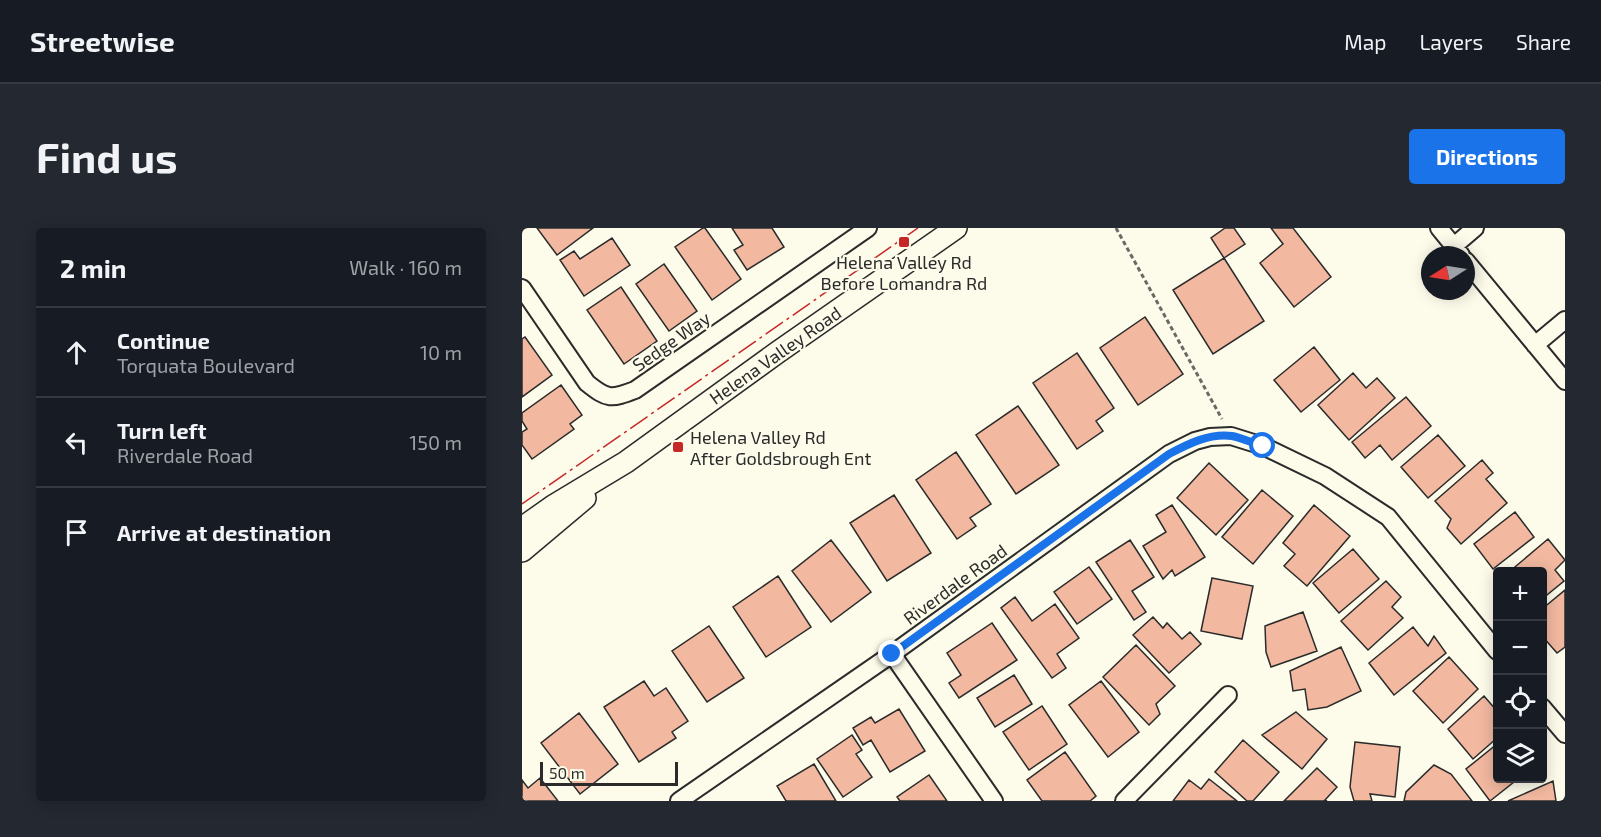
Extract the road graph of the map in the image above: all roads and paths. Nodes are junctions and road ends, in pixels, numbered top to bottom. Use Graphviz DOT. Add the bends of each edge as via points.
graph roads {
  1 [pos="868,228"];
  2 [pos="956,228"];
  3 [pos="1116,228"];
  4 [pos="1439,228"];
  5 [pos="1475,228"];
  6 [pos="1454,246"];
  7 [pos="1460,246"];
  8 [pos="1475,272"];
  9 [pos="522,288"];
  10 [pos="1565,320"];
  11 [pos="1535,345"];
  12 [pos="1565,381"];
  13 [pos="1231,436"];
  14 [pos="626,462"];
  15 [pos="522,528"];
  16 [pos="522,551"];
  17 [pos="1493,646"];
  18 [pos="892,654"];
  19 [pos="1228,695"];
  20 [pos="1547,713"];
  21 [pos="1565,734"];
  22 [pos="679,801"];
  23 [pos="994,801"];
  24 [pos="1124,801"];
  1 -- 9 [label="street, Sedge Way" via="635,390 615,397 601,394 587,383"];
  2 -- 14 [label="street, Helena Valley Road"];
  3 -- 13 [label="path"];
  4 -- 6 [label="street"];
  5 -- 7 [label="street"];
  8 -- 11 [label="street"];
  10 -- 11 [label="street"];
  11 -- 12 [label="street"];
  13 -- 17 [label="street" via="1263,446 1325,476 1388,517"];
  13 -- 18 [label="street, Riverdale Road" via="1195,441 1169,454"];
  14 -- 15 [label="street, Helena Valley Road"];
  14 -- 16 [label="street, Helena Valley Road"];
  18 -- 22 [label="street, Riverdale Road"];
  18 -- 23 [label="street"];
  19 -- 24 [label="street"];
  20 -- 21 [label="street"];
}
